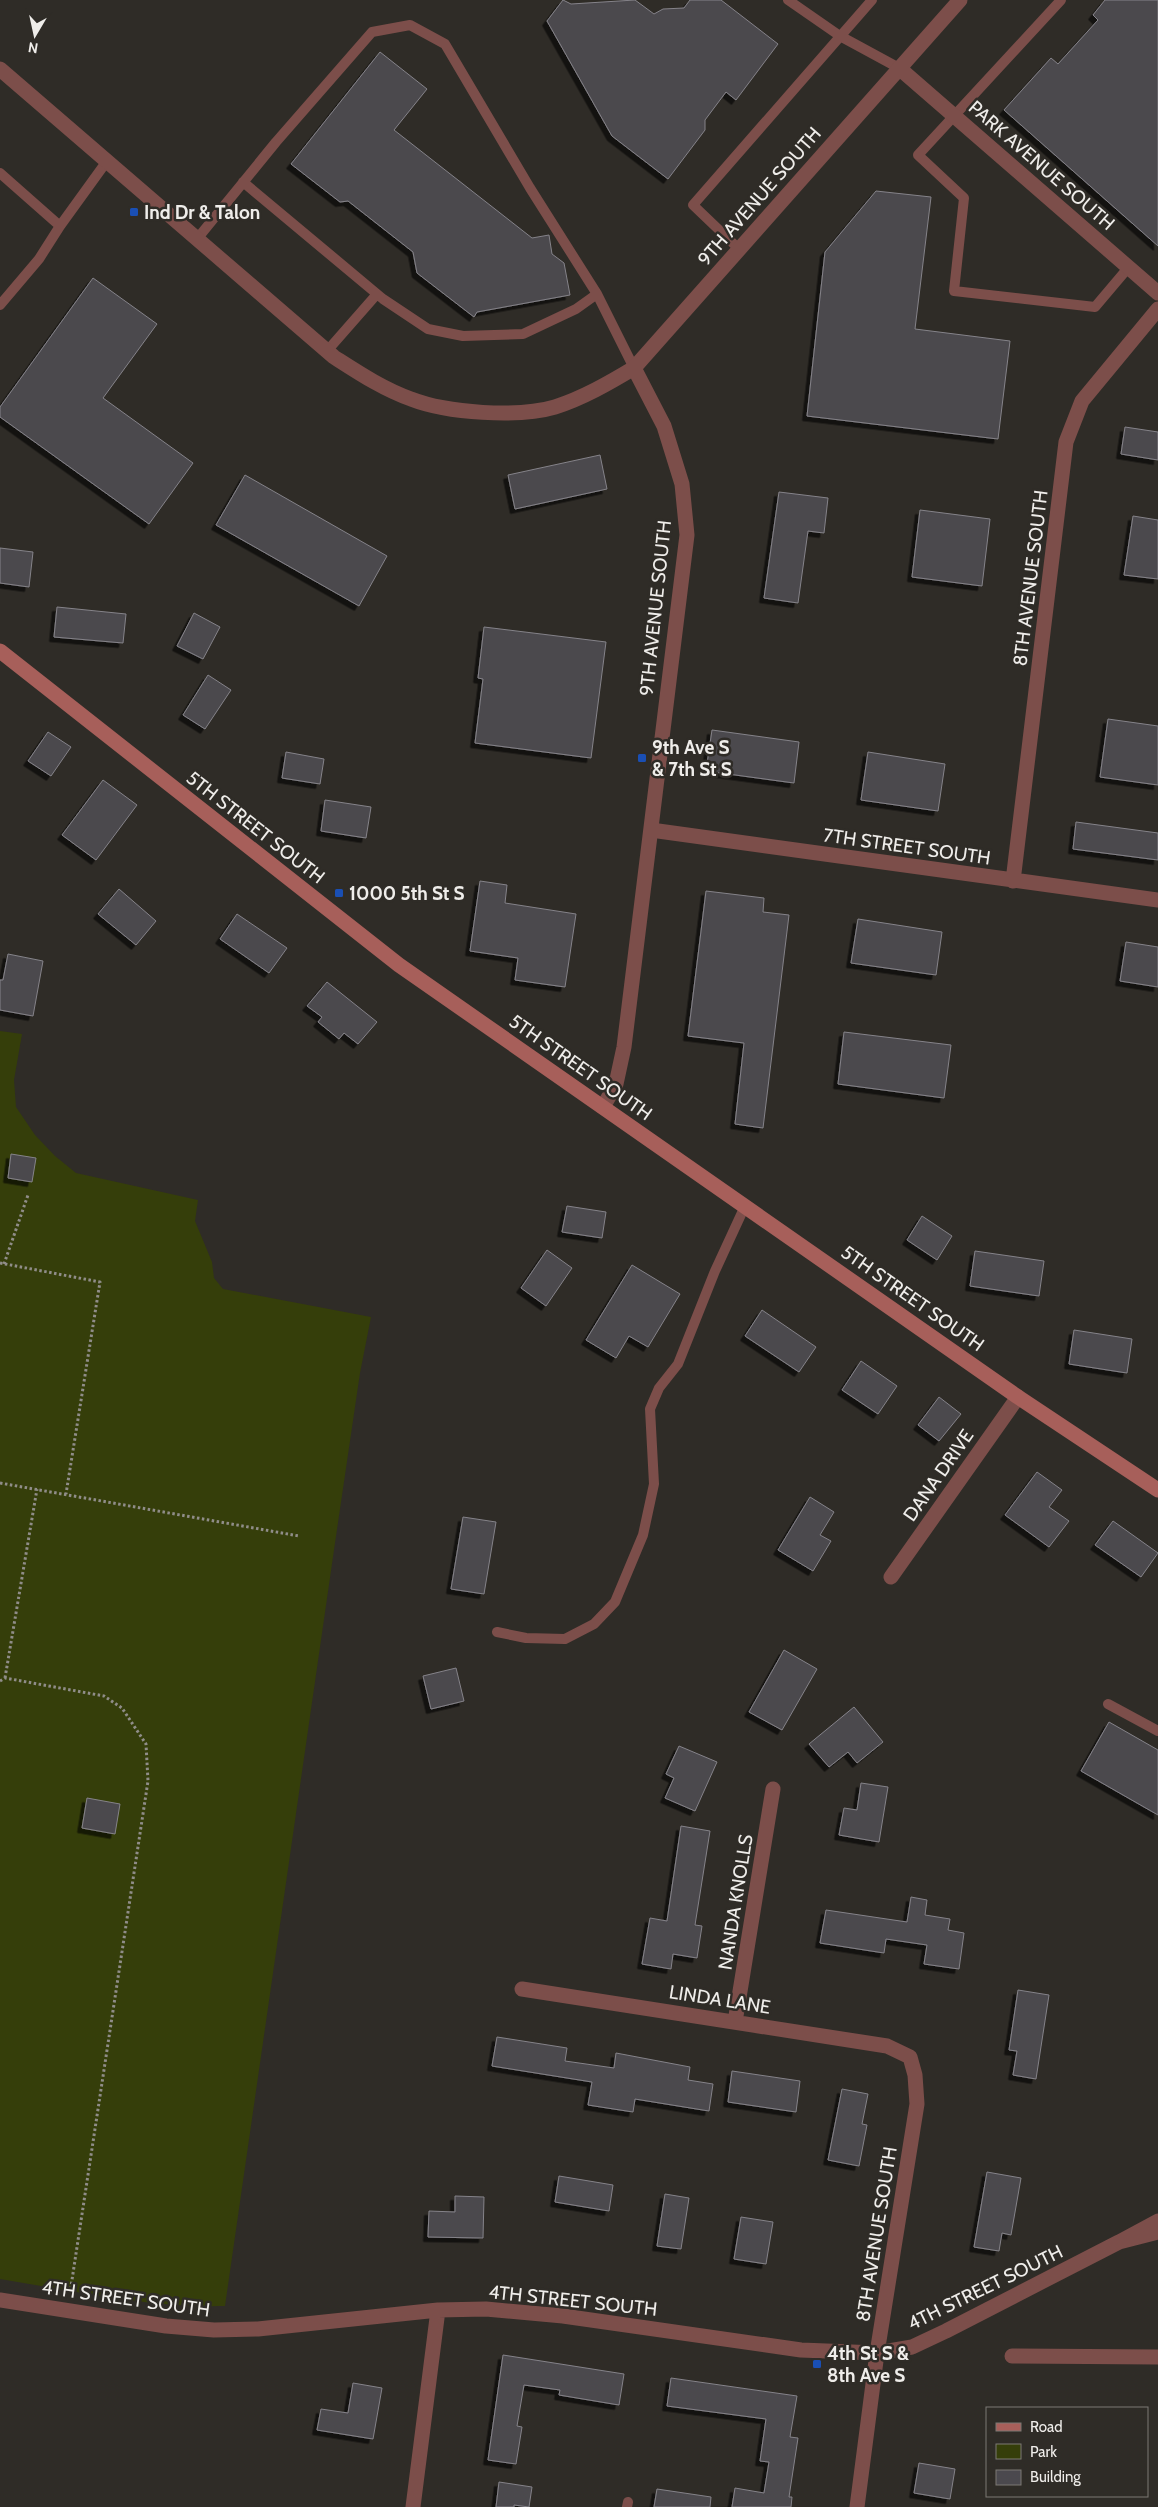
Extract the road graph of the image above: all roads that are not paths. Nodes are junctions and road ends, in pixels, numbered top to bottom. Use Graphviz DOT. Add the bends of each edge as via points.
graph roads {
  1 [pos="788,0"];
  2 [pos="872,0"];
  3 [pos="960,0"];
  4 [pos="1062,0"];
  5 [pos="840,36"];
  6 [pos="899,68"];
  7 [pos="0,69"];
  8 [pos="954,115"];
  9 [pos="107,161"];
  10 [pos="0,173"];
  11 [pos="243,182"];
  12 [pos="60,226"];
  13 [pos="196,239"];
  14 [pos="739,249"];
  15 [pos="1128,268"];
  16 [pos="1158,293"];
  17 [pos="377,294"];
  18 [pos="597,294"];
  19 [pos="0,305"];
  20 [pos="1158,309"];
  21 [pos="327,351"];
  22 [pos="634,368"];
  23 [pos="0,651"];
  24 [pos="651,830"];
  25 [pos="1013,882"];
  26 [pos="1158,900"];
  27 [pos="603,1107"];
  28 [pos="745,1206"];
  29 [pos="1018,1397"];
  30 [pos="1158,1490"];
  31 [pos="890,1577"];
  32 [pos="497,1632"];
  33 [pos="1108,1704"];
  34 [pos="1158,1731"];
  35 [pos="773,1789"];
  36 [pos="522,1989"];
  37 [pos="735,2022"];
  38 [pos="910,2057"];
  39 [pos="1158,2220"];
  40 [pos="1158,2232"];
  41 [pos="1119,2242"];
  42 [pos="0,2300"];
  43 [pos="438,2310"];
  44 [pos="877,2353"];
  45 [pos="1012,2356"];
  46 [pos="1158,2357"];
  47 [pos="413,2507"];
  48 [pos="857,2507"];
  1 -- 5 [label="lane"];
  2 -- 5 [label="lane"];
  3 -- 6 [label="street, 9TH AVENUE SOUTH"];
  4 -- 8 [label="lane"];
  5 -- 6 [label="lane"];
  5 -- 14 [label="lane" via="693,205"];
  6 -- 8 [label="street, PARK AVENUE SOUTH"];
  6 -- 14 [label="street, 9TH AVENUE SOUTH"];
  7 -- 9 [label="street"];
  8 -- 15 [label="street, PARK AVENUE SOUTH"];
  8 -- 15 [label="lane" via="918,155 964,198 954,291 1095,307"];
  9 -- 12 [label="lane"];
  9 -- 13 [label="street"];
  10 -- 12 [label="lane"];
  11 -- 13 [label="lane"];
  11 -- 17 [label="lane"];
  11 -- 18 [label="lane" via="372,32 410,25 445,44"];
  12 -- 19 [label="lane"];
  13 -- 21 [label="street"];
  14 -- 22 [label="street, 9TH AVENUE SOUTH"];
  15 -- 16 [label="street, PARK AVENUE SOUTH"];
  17 -- 18 [label="lane" via="428,329 463,336 523,334 576,309"];
  17 -- 21 [label="lane"];
  18 -- 22 [label="lane"];
  20 -- 25 [label="street, 8TH AVENUE SOUTH" via="1082,401 1066,442"];
  21 -- 22 [label="street" via="381,386 413,400 460,410 508,414 554,407 598,389"];
  22 -- 24 [label="street, 9TH AVENUE SOUTH" via="664,426 682,484 687,535"];
  23 -- 27 [label="street, 5TH STREET SOUTH" via="399,965"];
  24 -- 25 [label="street, 7TH STREET SOUTH"];
  24 -- 27 [label="street, 9TH AVENUE SOUTH" via="624,1047 616,1084"];
  25 -- 26 [label="street, 7TH STREET SOUTH"];
  27 -- 28 [label="street, 5TH STREET SOUTH"];
  28 -- 29 [label="street, 5TH STREET SOUTH"];
  28 -- 32 [label="lane" via="678,1364 659,1388 650,1409 654,1484 643,1535 615,1602 594,1624 565,1639 526,1638"];
  29 -- 30 [label="street, 5TH STREET SOUTH"];
  29 -- 31 [label="street, DANA DRIVE"];
  33 -- 34 [label="lane"];
  35 -- 37 [label="street, NANDA KNOLLS"];
  36 -- 37 [label="street, LINDA LANE"];
  37 -- 38 [label="street, LINDA LANE" via="887,2046"];
  38 -- 44 [label="street, 8TH AVENUE SOUTH" via="917,2104"];
  39 -- 41 [label="street, 4TH STREET SOUTH"];
  40 -- 41 [label="street, 4TH STREET SOUTH"];
  41 -- 44 [label="street, 4TH STREET SOUTH" via="912,2347"];
  42 -- 43 [label="street, 4TH STREET SOUTH" via="166,2326 214,2330 258,2330"];
  43 -- 44 [label="street, 4TH STREET SOUTH" via="486,2309 563,2316 801,2350"];
  43 -- 47 [label="street"];
  44 -- 48 [label="street, 8TH AVENUE SOUTH"];
  45 -- 46 [label="street"];
}
